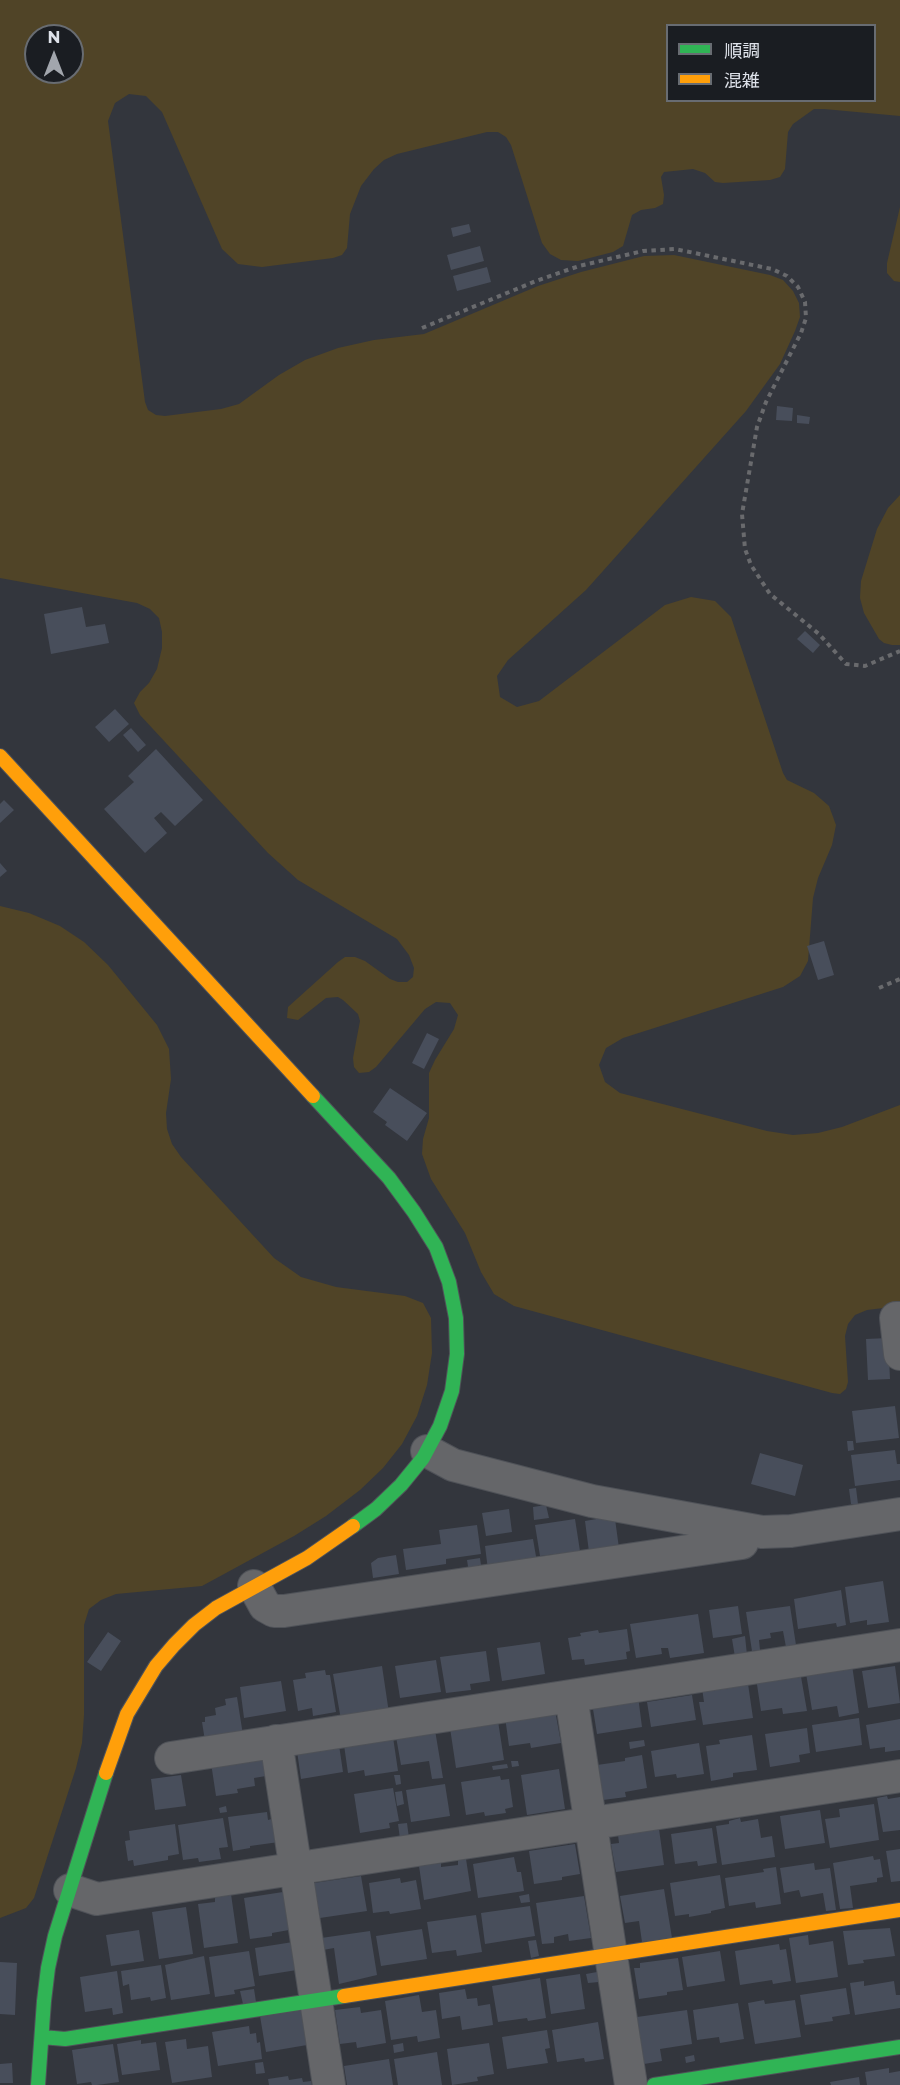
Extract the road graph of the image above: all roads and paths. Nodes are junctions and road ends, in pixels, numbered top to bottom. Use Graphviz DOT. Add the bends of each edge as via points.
graph roads {
  1 [pos="422,328"];
  2 [pos="900,651"];
  3 [pos="0,756"];
  4 [pos="900,979"];
  5 [pos="879,988"];
  6 [pos="900,1318"];
  7 [pos="900,1354"];
  8 [pos="427,1451"];
  9 [pos="900,1514"];
  10 [pos="744,1530"];
  11 [pos="254,1586"];
  12 [pos="900,1646"];
  13 [pos="571,1696"];
  14 [pos="276,1741"];
  15 [pos="171,1758"];
  16 [pos="900,1776"];
  17 [pos="591,1824"];
  18 [pos="296,1869"];
  19 [pos="69,1890"];
  20 [pos="900,1910"];
  21 [pos="611,1955"];
  22 [pos="316,2000"];
  23 [pos="42,2037"];
  24 [pos="900,2047"];
  25 [pos="38,2085"];
  26 [pos="329,2085"];
  27 [pos="631,2085"];
  28 [pos="654,2085"];
  1 -- 2 [label="path" via="579,266 643,251 675,249 772,269 787,276 805,302 806,318 757,427 742,514 745,549 770,594 819,634 846,664 865,666"];
  3 -- 8 [label="street" via="362,1146 436,1247 449,1282 457,1354 452,1391"];
  4 -- 5 [label="path"];
  6 -- 7 [label="street" via="896,1318"];
  8 -- 10 [label="street" via="453,1466 592,1501"];
  8 -- 11 [label="street" via="401,1485 367,1516 307,1558"];
  9 -- 10 [label="street" via="791,1531"];
  10 -- 11 [label="street" via="742,1543 284,1611 265,1606"];
  11 -- 19 [label="street" via="194,1625 174,1644 140,1689 117,1740"];
  12 -- 13 [label="street"];
  13 -- 14 [label="street"];
  13 -- 17 [label="street"];
  14 -- 15 [label="street"];
  14 -- 18 [label="street"];
  16 -- 17 [label="street"];
  17 -- 18 [label="street"];
  17 -- 21 [label="street"];
  18 -- 19 [label="street" via="97,1899"];
  18 -- 22 [label="street"];
  19 -- 23 [label="street" via="48,1968"];
  20 -- 21 [label="street"];
  21 -- 22 [label="street"];
  21 -- 27 [label="street"];
  22 -- 23 [label="street" via="64,2039"];
  22 -- 26 [label="street"];
  23 -- 25 [label="street"];
  24 -- 28 [label="street"];
}
